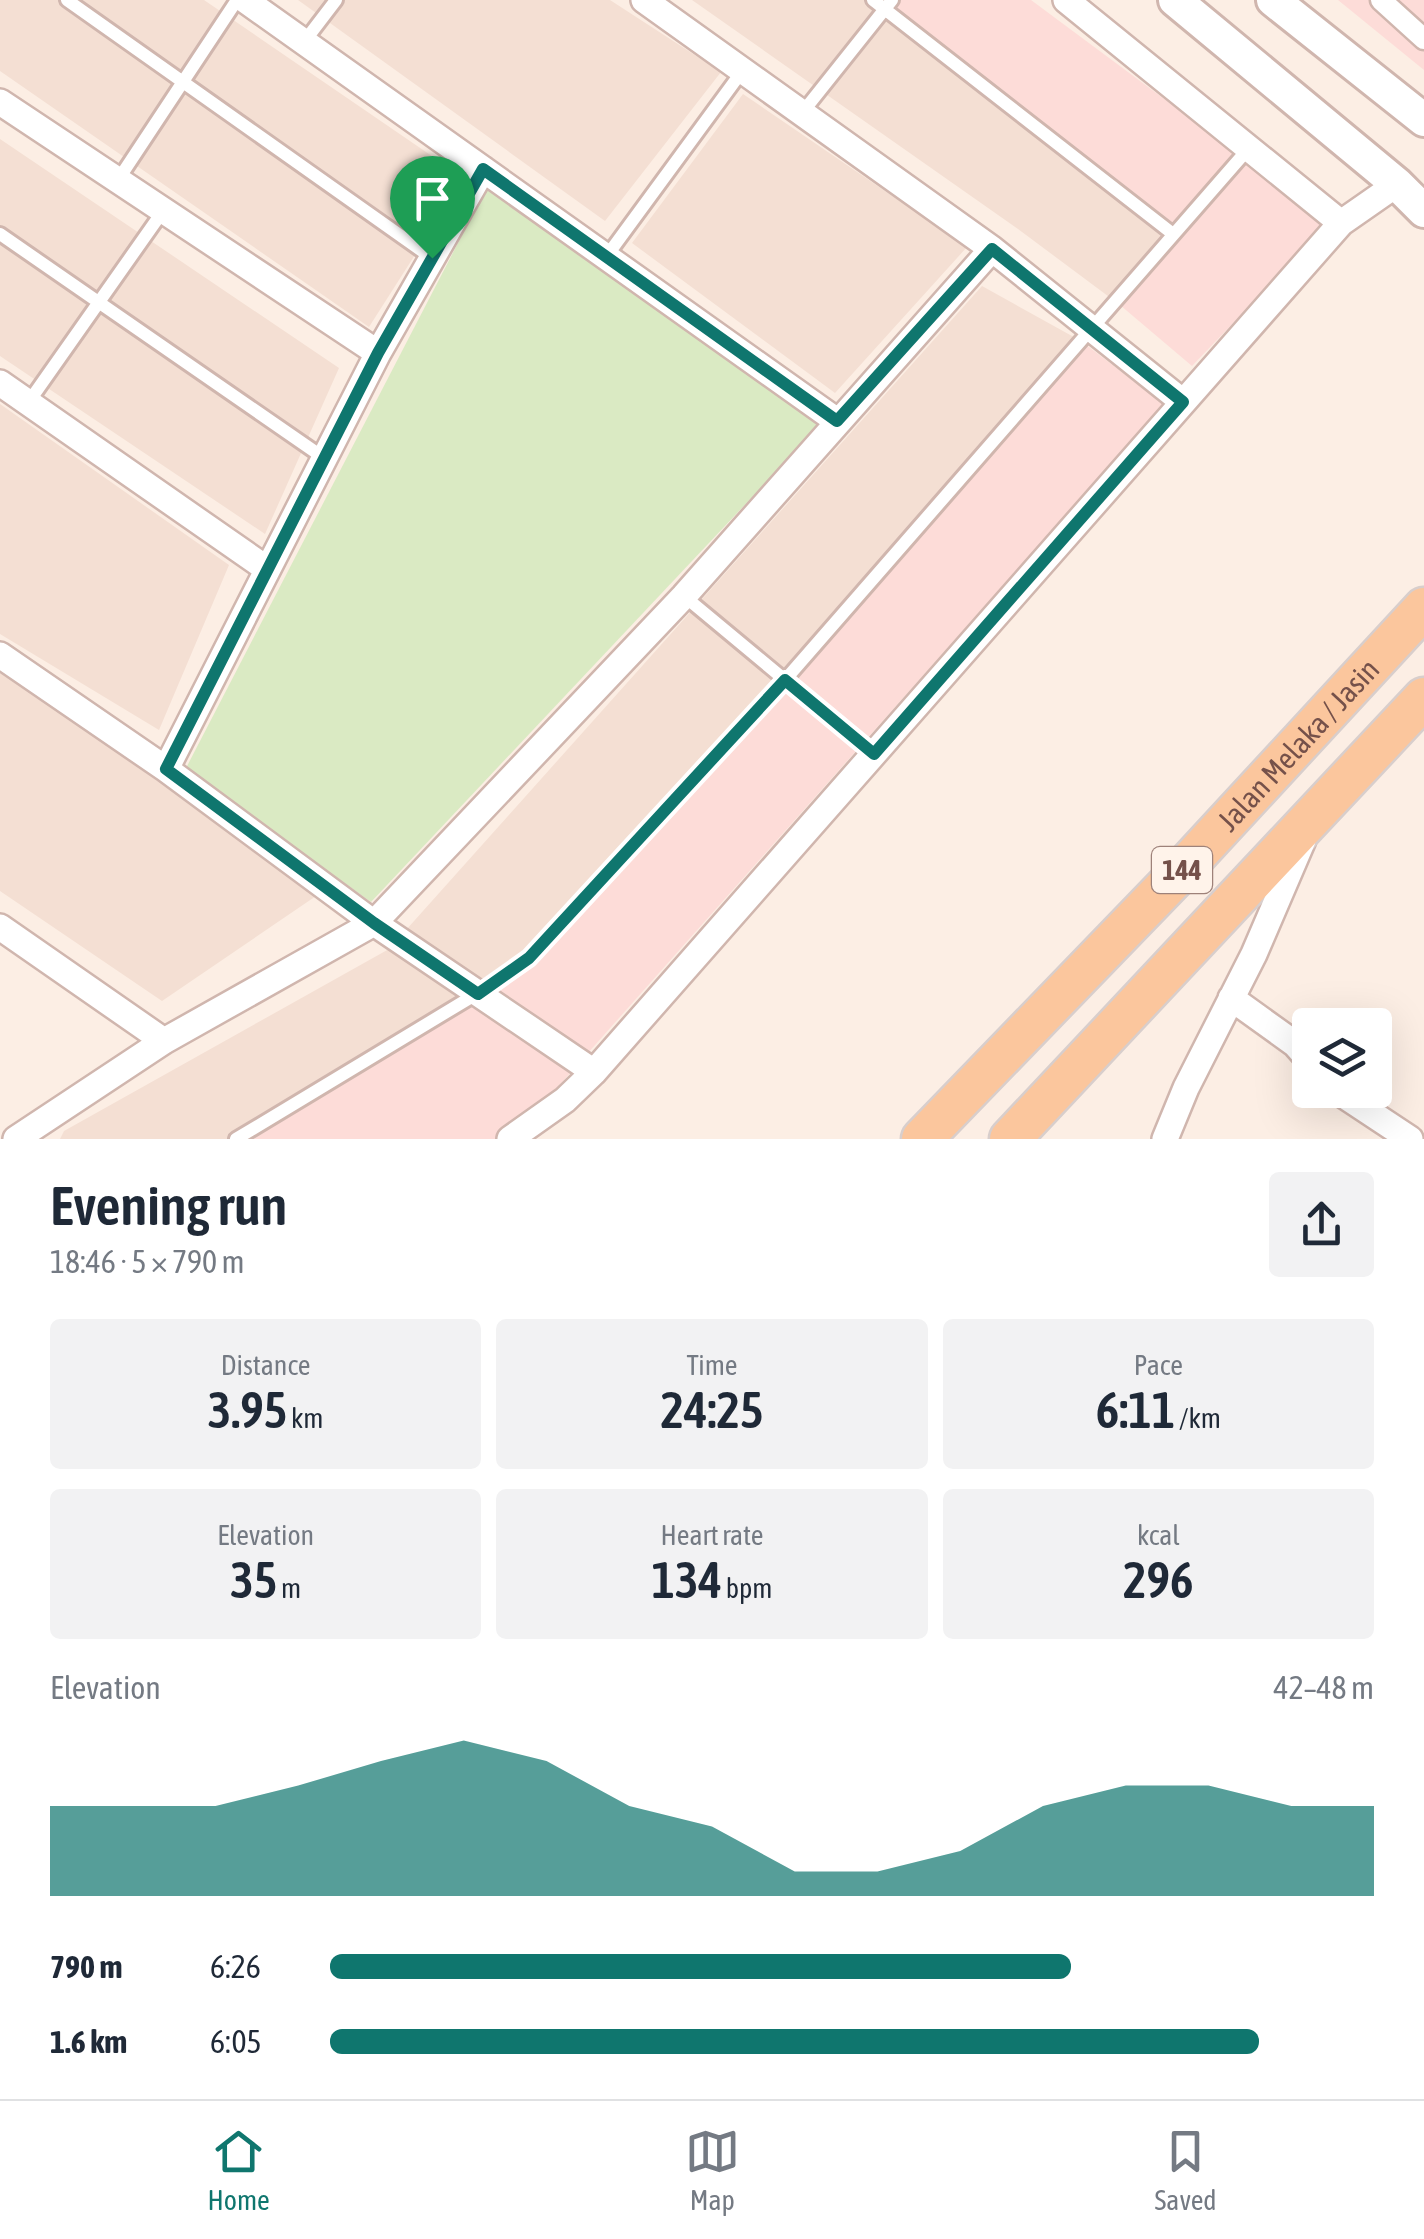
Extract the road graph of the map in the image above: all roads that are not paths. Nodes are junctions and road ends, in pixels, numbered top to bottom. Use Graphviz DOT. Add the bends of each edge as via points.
graph roads {
  1 [pos="66,0"];
  2 [pos="241,0"];
  3 [pos="336,0"];
  4 [pos="644,0"];
  5 [pos="872,0"];
  6 [pos="1066,0"];
  7 [pos="1175,0"];
  8 [pos="1273,0"];
  9 [pos="1381,0"];
  10 [pos="889,4"];
  11 [pos="1424,39"];
  12 [pos="304,42"];
  13 [pos="743,70"];
  14 [pos="183,82"];
  15 [pos="0,102"];
  16 [pos="802,113"];
  17 [pos="1422,116"];
  18 [pos="1250,148"];
  19 [pos="483,169"];
  20 [pos="118,180"];
  21 [pos="1397,184"];
  22 [pos="163,210"];
  23 [pos="1424,211"];
  24 [pos="1341,223"];
  25 [pos="0,234"];
  26 [pos="1174,234"];
  27 [pos="992,249"];
  28 [pos="606,257"];
  29 [pos="432,258"];
  30 [pos="99,302"];
  31 [pos="1090,327"];
  32 [pos="378,353"];
  33 [pos="0,383"];
  34 [pos="1183,402"];
  35 [pos="28,403"];
  36 [pos="837,421"];
  37 [pos="324,458"];
  38 [pos="267,569"];
  39 [pos="684,596"];
  40 [pos="1424,608"];
  41 [pos="0,654"];
  42 [pos="785,680"];
  43 [pos="1424,698"];
  44 [pos="874,754"];
  45 [pos="166,769"];
  46 [pos="1312,819"];
  47 [pos="374,923"];
  48 [pos="0,927"];
  49 [pos="478,994"];
  50 [pos="1231,998"];
  51 [pos="164,1041"];
  52 [pos="1292,1042"];
  53 [pos="594,1072"];
  54 [pos="1363,1108"];
  55 [pos="0,1118"];
  56 [pos="15,1138"];
  57 [pos="236,1139"];
  58 [pos="510,1139"];
  59 [pos="922,1139"];
  60 [pos="1010,1139"];
  61 [pos="1165,1139"];
  62 [pos="1410,1139"];
  1 -- 14 [label="lane"];
  2 -- 12 [label="street"];
  2 -- 14 [label="lane"];
  3 -- 12 [label="lane"];
  4 -- 13 [label="street"];
  5 -- 10 [label="lane"];
  6 -- 18 [label="street"];
  7 -- 21 [label="street"];
  8 -- 17 [label="street"];
  9 -- 11 [label="street"];
  10 -- 16 [label="lane"];
  10 -- 26 [label="lane"];
  12 -- 19 [label="street"];
  13 -- 16 [label="street"];
  13 -- 28 [label="lane"];
  14 -- 20 [label="lane"];
  14 -- 29 [label="lane"];
  15 -- 20 [label="street"];
  16 -- 27 [label="street"];
  18 -- 24 [label="street"];
  18 -- 26 [label="lane"];
  19 -- 28 [label="street"];
  19 -- 29 [label="street"];
  20 -- 22 [label="street"];
  21 -- 23 [label="street"];
  21 -- 24 [label="street"];
  22 -- 30 [label="lane"];
  22 -- 32 [label="street"];
  24 -- 34 [label="street"];
  25 -- 30 [label="lane"];
  26 -- 31 [label="lane"];
  27 -- 31 [label="street"];
  27 -- 36 [label="street"];
  28 -- 36 [label="street"];
  29 -- 32 [label="street"];
  30 -- 35 [label="lane"];
  30 -- 37 [label="lane"];
  31 -- 34 [label="street"];
  31 -- 42 [label="lane"];
  32 -- 37 [label="street"];
  33 -- 35 [label="street"];
  34 -- 44 [label="street"];
  35 -- 38 [label="street"];
  36 -- 39 [label="street"];
  37 -- 38 [label="street"];
  38 -- 45 [label="street"];
  39 -- 42 [label="lane"];
  39 -- 47 [label="street"];
  40 -- 59 [label="main road, Jalan Melaka / Jasin / 144"];
  41 -- 45 [label="street"];
  42 -- 44 [label="lane"];
  42 -- 49 [label="lane" via="529,958"];
  43 -- 46 [label="main road, Jalan Melaka / Jasin / 144"];
  44 -- 53 [label="street"];
  45 -- 47 [label="street"];
  46 -- 50 [label="street"];
  46 -- 60 [label="main road, Jalan Melaka / Jasin / 144"];
  47 -- 49 [label="street"];
  47 -- 51 [label="street"];
  48 -- 51 [label="street"];
  49 -- 53 [label="street"];
  49 -- 57 [label="lane"];
  50 -- 52 [label="street"];
  50 -- 61 [label="street"];
  51 -- 56 [label="street"];
  53 -- 58 [label="street"];
  54 -- 62 [label="street"];
  55 -- 56 [label="street"];
}
